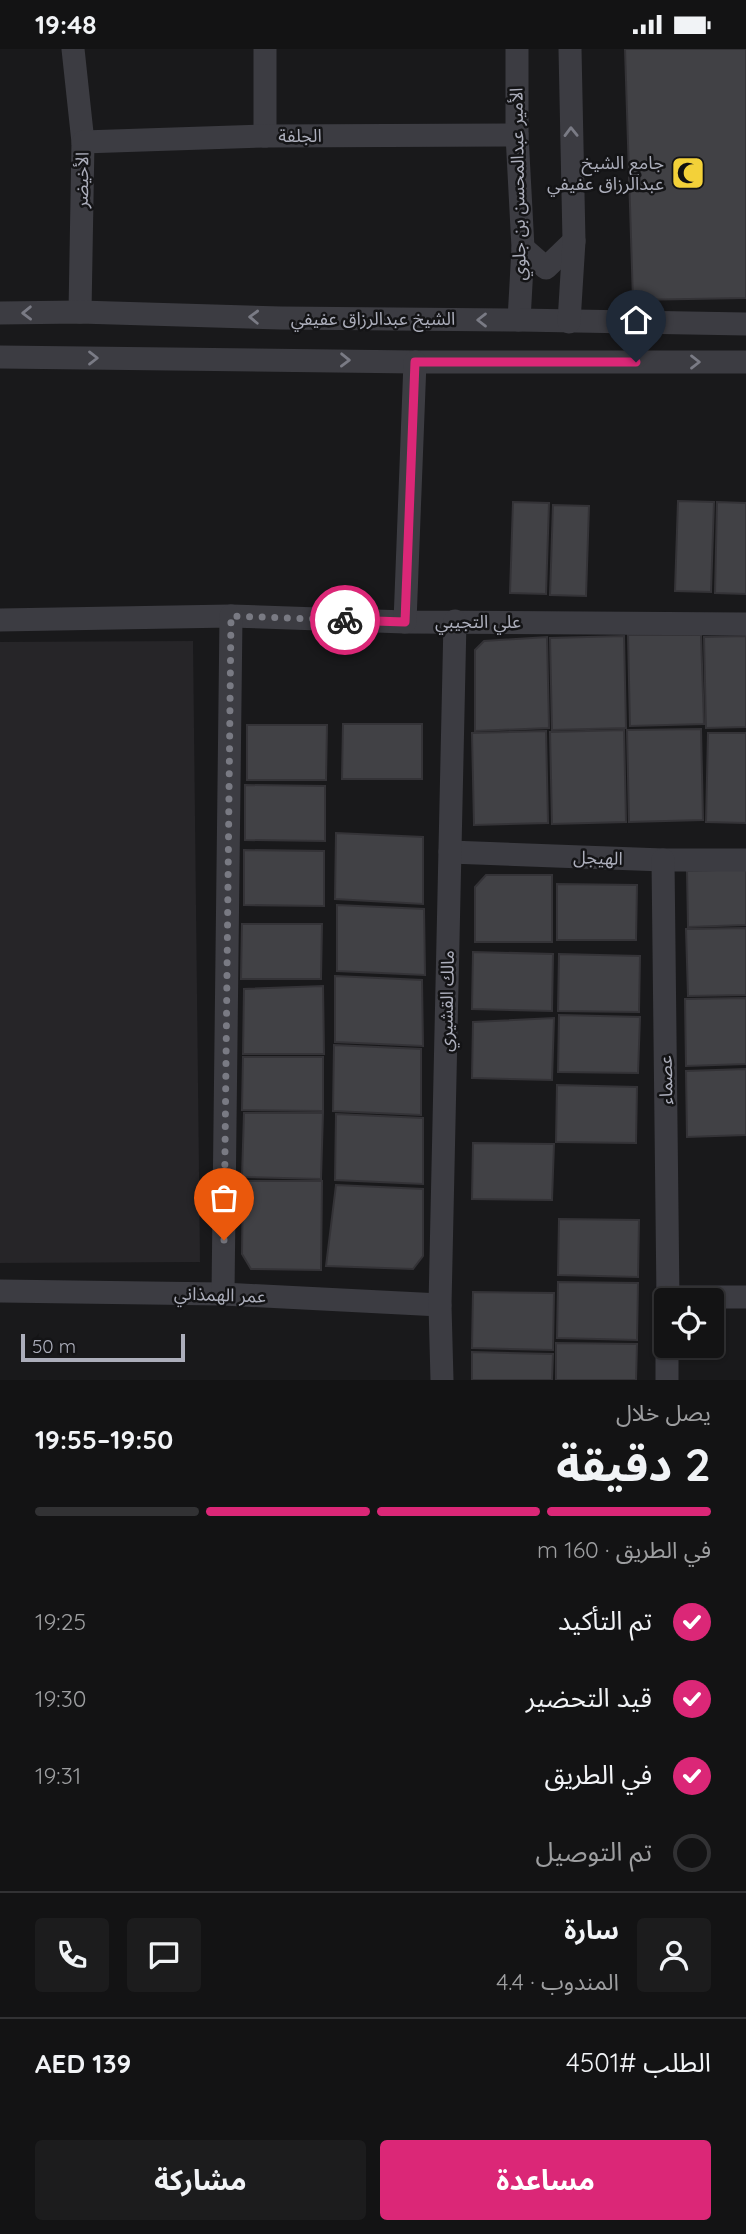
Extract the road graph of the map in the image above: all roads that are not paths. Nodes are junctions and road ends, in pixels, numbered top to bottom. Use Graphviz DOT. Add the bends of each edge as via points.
graph roads {
  1 [pos="73,49"];
  2 [pos="265,49"];
  3 [pos="517,49"];
  4 [pos="570,49"];
  5 [pos="517,135"];
  6 [pos="265,136"];
  7 [pos="83,142"];
  8 [pos="573,241"];
  9 [pos="523,248"];
  10 [pos="80,312"];
  11 [pos="0,313"];
  12 [pos="519,320"];
  13 [pos="569,322"];
  14 [pos="746,324"];
  15 [pos="0,357"];
  16 [pos="415,362"];
  17 [pos="746,362"];
  18 [pos="231,616"];
  19 [pos="0,620"];
  20 [pos="455,621"];
  21 [pos="405,622"];
  22 [pos="746,624"];
  23 [pos="450,852"];
  24 [pos="746,859"];
  25 [pos="663,860"];
  26 [pos="668,1288"];
  27 [pos="0,1291"];
  28 [pos="223,1294"];
  29 [pos="746,1297"];
  30 [pos="724,1298"];
  31 [pos="440,1305"];
  32 [pos="667,1358"];
  33 [pos="442,1380"];
  34 [pos="667,1380"];
  1 -- 7 [label="street, الأخيضر"];
  2 -- 6 [label="street"];
  3 -- 5 [label="street, الأمير عبدالمحسن بن جلوي"];
  8 -- 4 [label="street, one-way"];
  5 -- 6 [label="street, الجلفة"];
  5 -- 9 [label="street, الأمير عبدالمحسن بن جلوي"];
  6 -- 7 [label="street, الجلفة"];
  7 -- 10 [label="street, الأخيضر"];
  8 -- 9 [label="street" via="545,268"];
  8 -- 13 [label="street"];
  9 -- 12 [label="street, الأمير عبدالمحسن بن جلوي"];
  10 -- 11 [label="street, الشيخ عبدالرزاق عفيفي, one-way"];
  12 -- 10 [label="street, الشيخ عبدالرزاق عفيفي, one-way"];
  12 -- 13 [label="street, الشيخ عبدالرزاق عفيفي"];
  13 -- 14 [label="street, الشيخ عبدالرزاق عفيفي"];
  15 -- 16 [label="street, one-way"];
  16 -- 17 [label="street, one-way"];
  16 -- 21 [label="street"];
  18 -- 19 [label="street, علي التجيبي"];
  18 -- 21 [label="street, علي التجيبي"];
  18 -- 28 [label="street"];
  20 -- 21 [label="street, علي التجيبي"];
  20 -- 22 [label="street, علي التجيبي"];
  20 -- 23 [label="street, مالك القشيري"];
  23 -- 25 [label="street, الهيجل"];
  23 -- 31 [label="street, مالك القشيري"];
  24 -- 25 [label="street, الهيجل"];
  25 -- 26 [label="street, عصماء"];
  27 -- 28 [label="street, عمر الهمذاني"];
  28 -- 31 [label="street, عمر الهمذاني"];
  29 -- 30 [label="street"];
  31 -- 33 [label="street, مالك القشيري"];
  32 -- 34 [label="street"];
}
